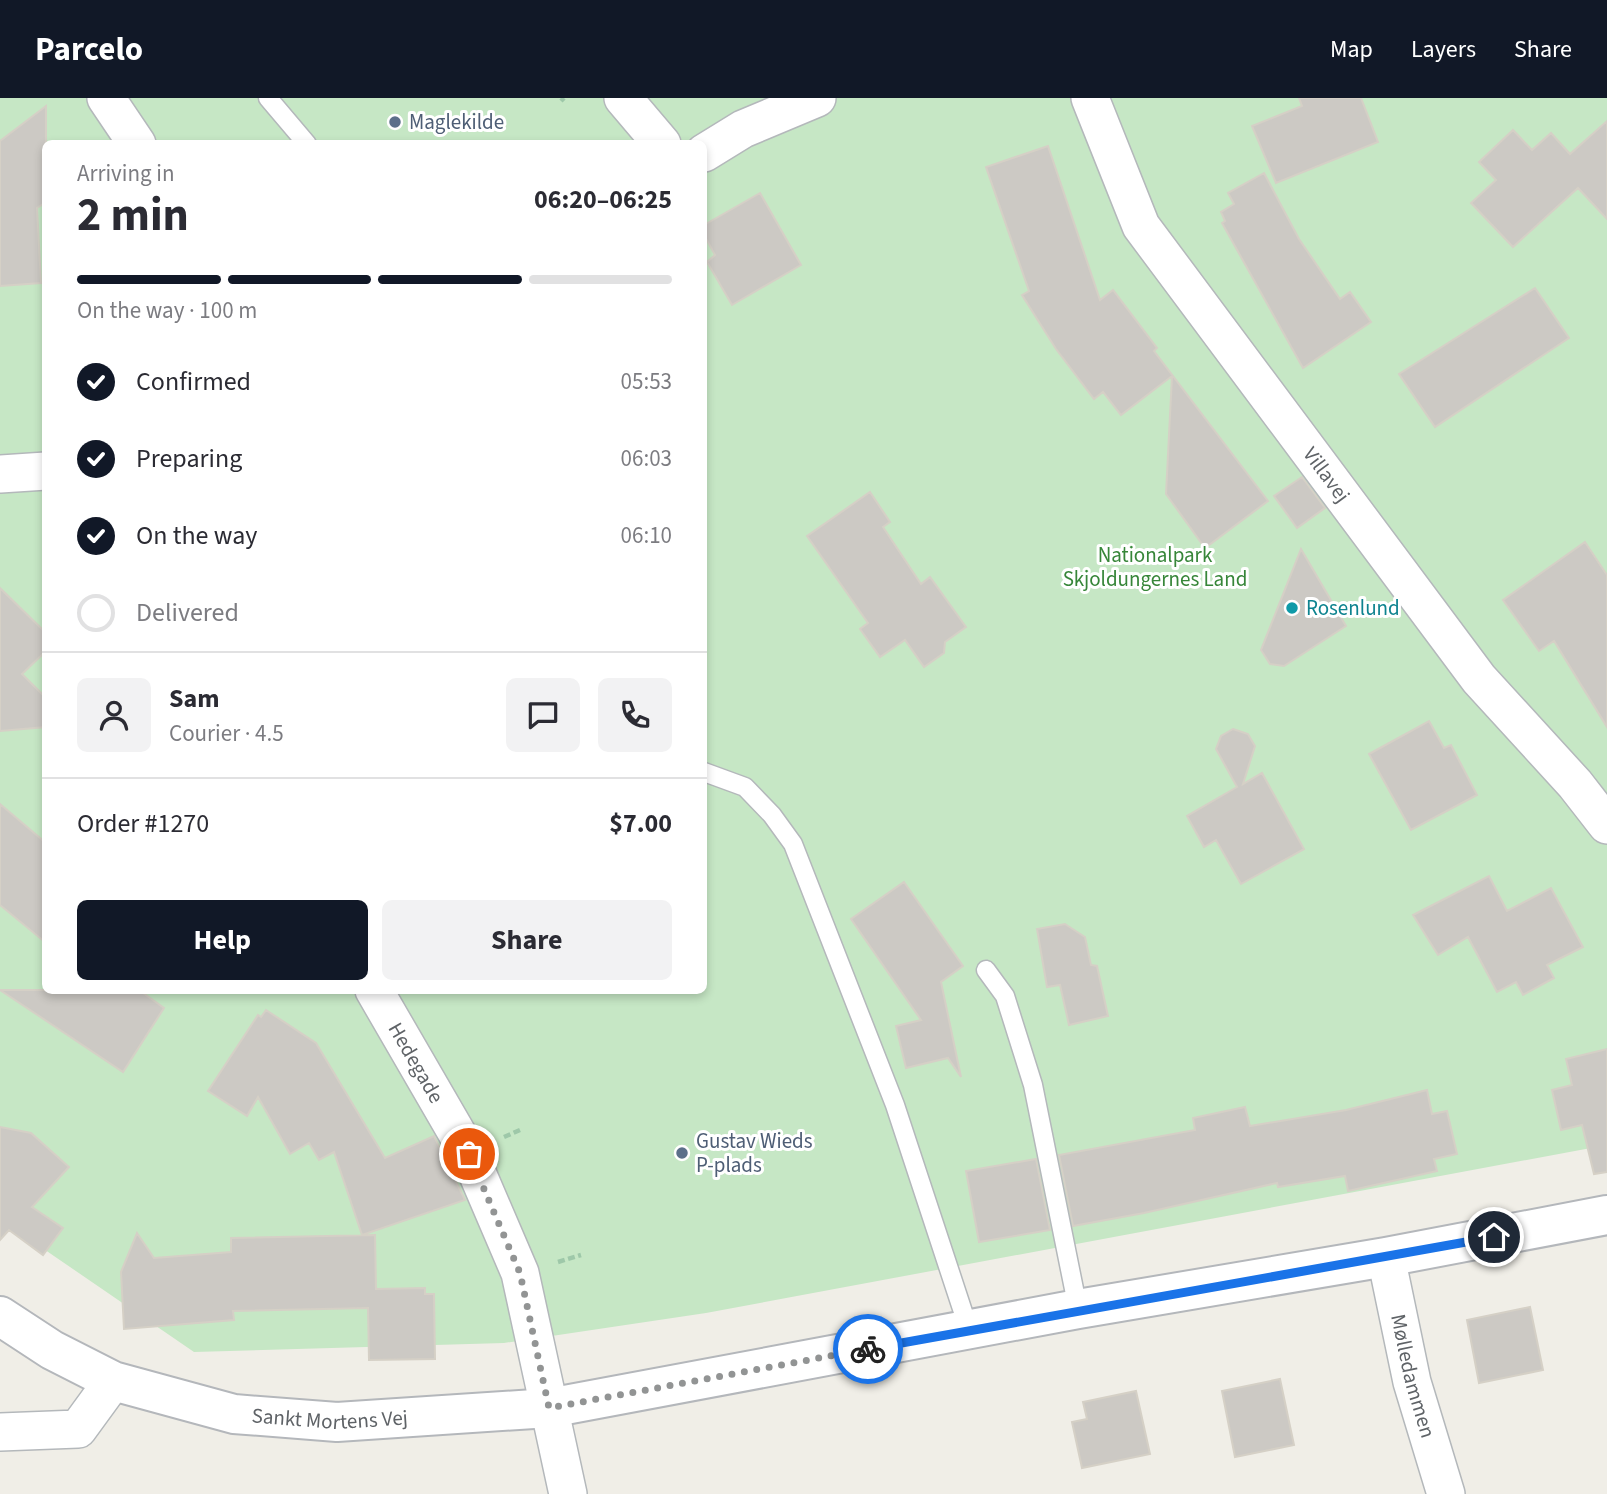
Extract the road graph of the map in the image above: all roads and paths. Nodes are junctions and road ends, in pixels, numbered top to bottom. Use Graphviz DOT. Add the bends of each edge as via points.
graph roads {
  1 [pos="268,98"];
  2 [pos="623,98"];
  3 [pos="817,98"];
  4 [pos="1090,98"];
  5 [pos="109,99"];
  6 [pos="135,140"];
  7 [pos="304,140"];
  8 [pos="659,140"];
  9 [pos="707,151"];
  10 [pos="42,471"];
  11 [pos="0,474"];
  12 [pos="707,773"];
  13 [pos="1607,825"];
  14 [pos="986,970"];
  15 [pos="376,994"];
  16 [pos="1607,1215"];
  17 [pos="1386,1257"];
  18 [pos="1078,1309"];
  19 [pos="0,1316"];
  20 [pos="969,1330"];
  21 [pos="113,1381"];
  22 [pos="549,1408"];
  23 [pos="0,1432"];
  24 [pos="568,1494"];
  25 [pos="1446,1494"];
  1 -- 7 [label="lane"];
  2 -- 8 [label="street"];
  3 -- 9 [label="street" via="743,129"];
  4 -- 13 [label="street, Villavej" via="1141,226 1479,679"];
  5 -- 6 [label="street"];
  10 -- 11 [label="street"];
  12 -- 20 [label="lane" via="745,788 793,844 895,1105"];
  14 -- 18 [label="lane" via="1005,996 1033,1085"];
  15 -- 22 [label="street, Hedegade" via="469,1154 520,1273"];
  16 -- 17 [label="main road, Sankt Mortens Vej"];
  17 -- 18 [label="main road, Sankt Mortens Vej"];
  17 -- 25 [label="street, Mølledammen" via="1412,1382"];
  18 -- 20 [label="main road, Sankt Mortens Vej"];
  19 -- 21 [label="main road, Sankt Mortens Vej" via="52,1350"];
  20 -- 22 [label="main road, Sankt Mortens Vej"];
  21 -- 22 [label="main road, Sankt Mortens Vej" via="234,1414 337,1422"];
  21 -- 23 [label="street" via="78,1429"];
  22 -- 24 [label="street, Hedegade"];
}
